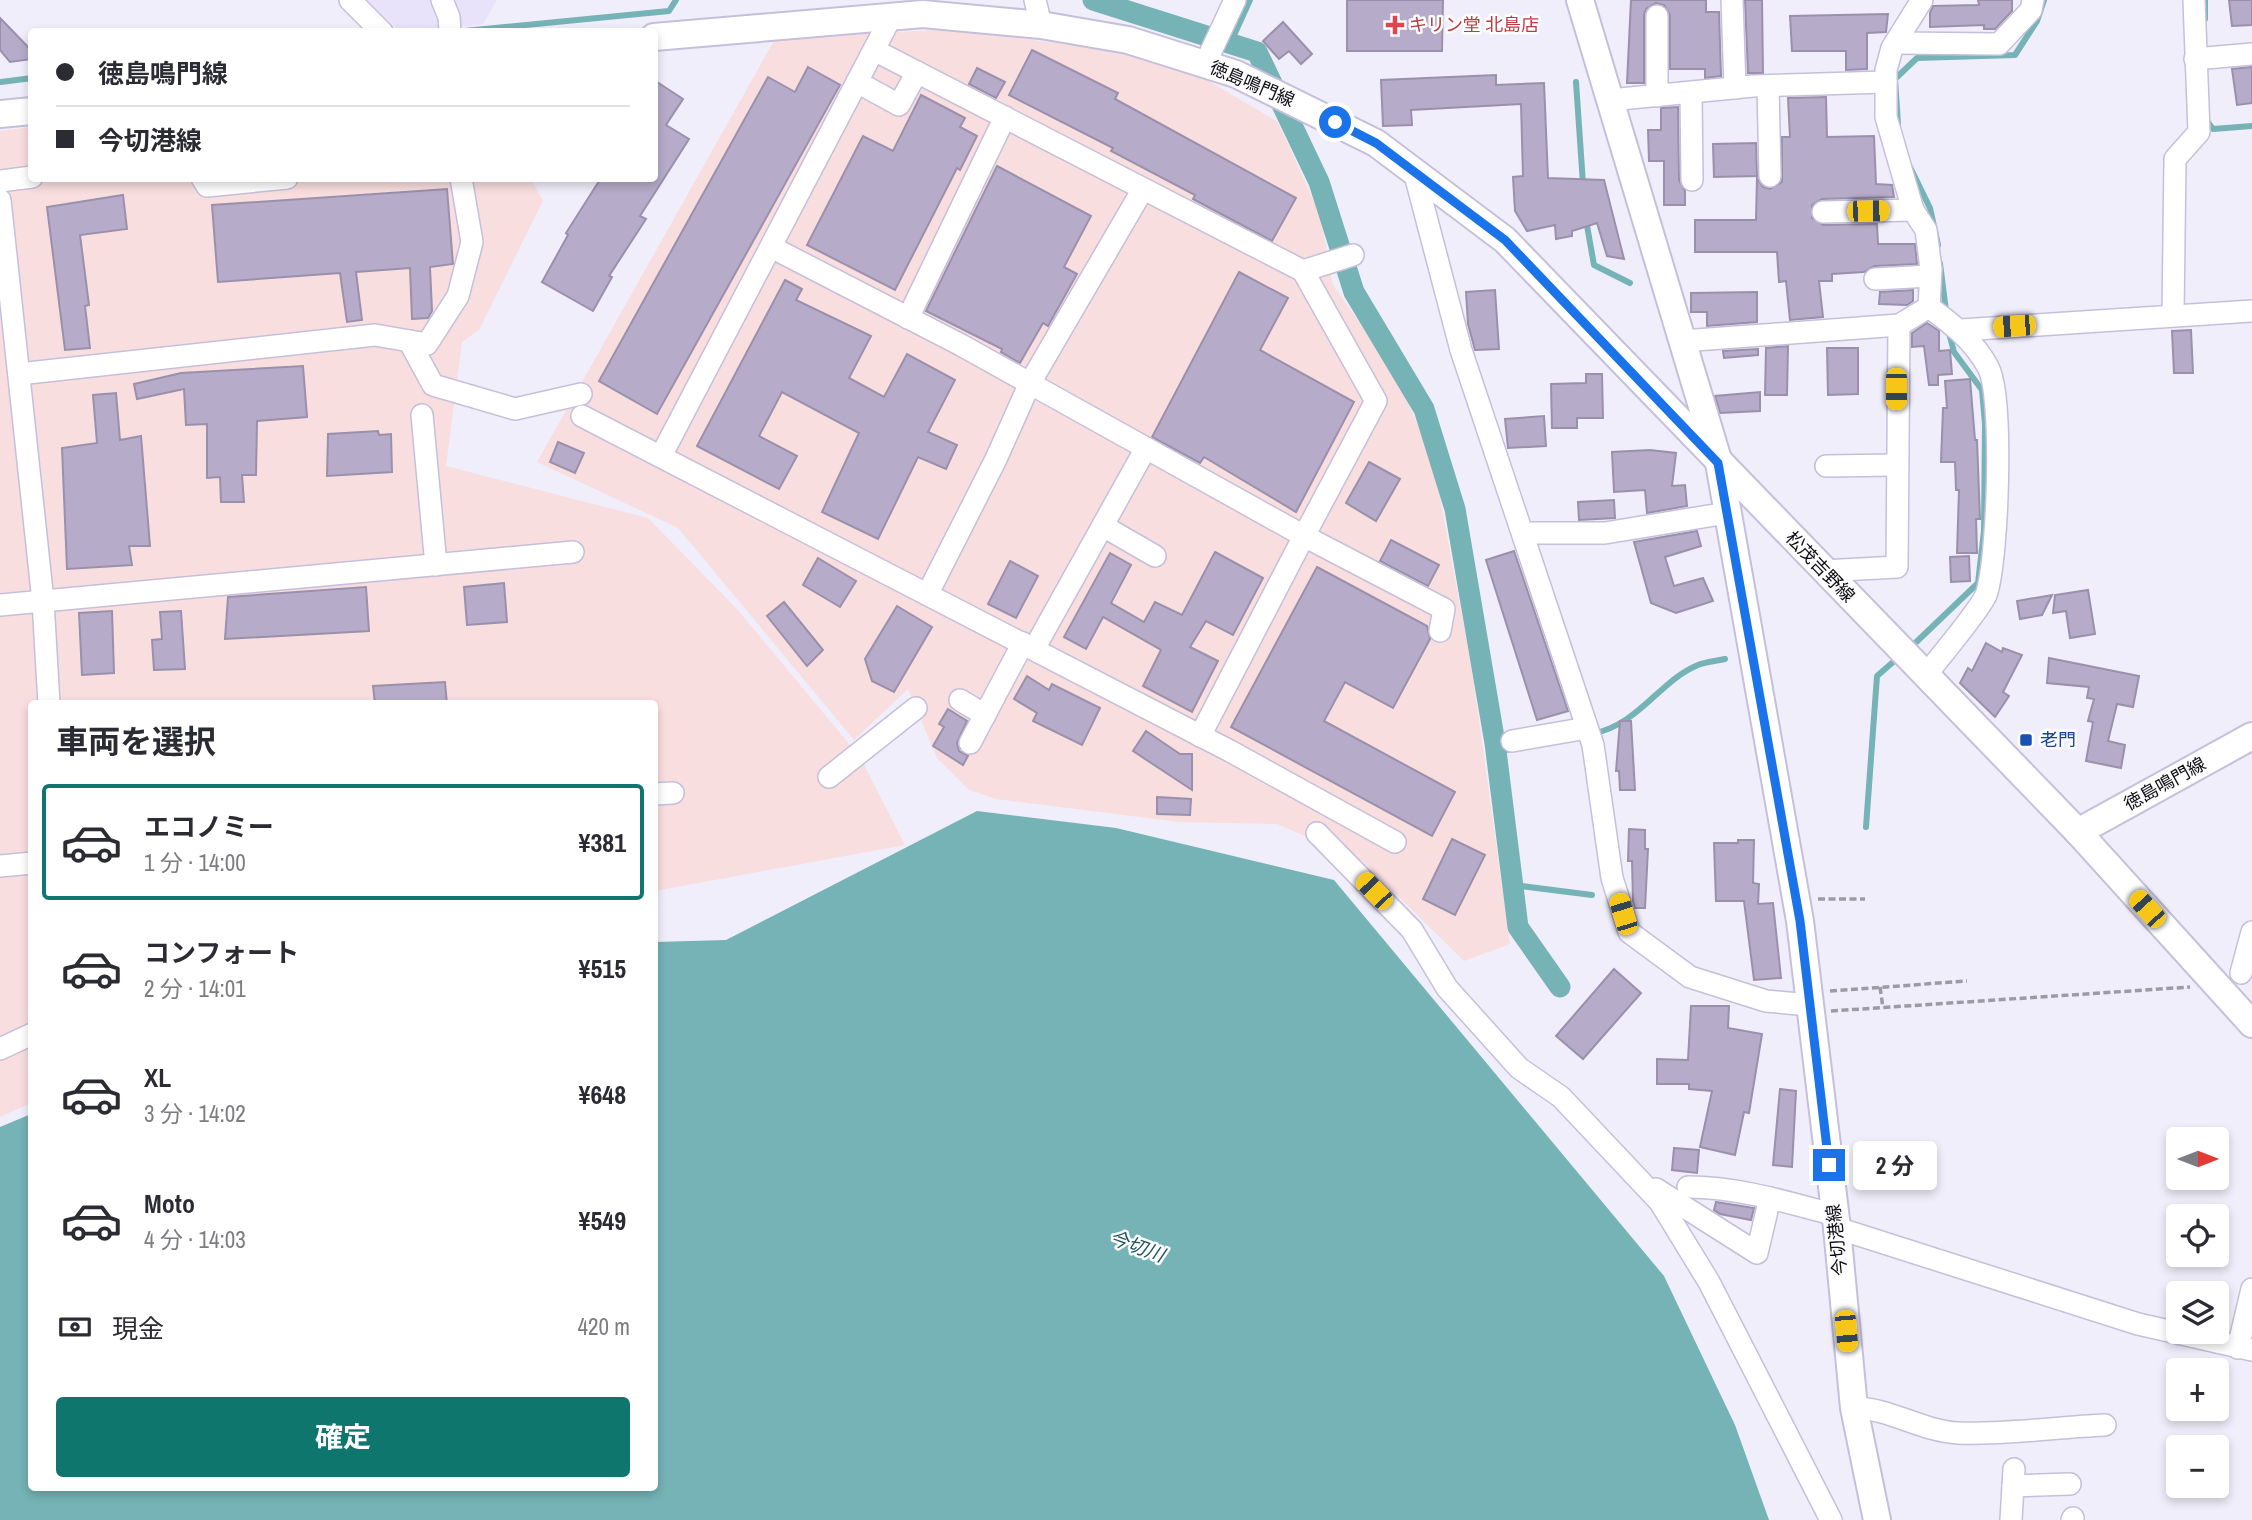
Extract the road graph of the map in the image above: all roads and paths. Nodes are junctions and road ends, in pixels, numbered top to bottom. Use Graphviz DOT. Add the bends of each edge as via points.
graph roads {
  1 [pos="350,0"];
  2 [pos="1235,0"];
  3 [pos="1580,0"];
  4 [pos="1732,0"];
  5 [pos="1922,0"];
  6 [pos="2034,0"];
  7 [pos="2194,0"];
  8 [pos="1038,12"];
  9 [pos="1657,16"];
  10 [pos="891,17"];
  11 [pos="378,28"];
  12 [pos="658,37"];
  13 [pos="1895,43"];
  14 [pos="874,50"];
  15 [pos="2252,54"];
  16 [pos="2195,59"];
  17 [pos="1205,64"];
  18 [pos="917,72"];
  19 [pos="857,82"];
  20 [pos="1886,82"];
  21 [pos="1768,86"];
  22 [pos="1735,88"];
  23 [pos="1691,93"];
  24 [pos="1657,96"];
  25 [pos="1610,100"];
  26 [pos="28,111"];
  27 [pos="0,114"];
  28 [pos="1005,117"];
  29 [pos="1414,171"];
  30 [pos="1770,176"];
  31 [pos="28,178"];
  32 [pos="1692,180"];
  33 [pos="0,181"];
  34 [pos="204,182"];
  35 [pos="248,182"];
  36 [pos="462,182"];
  37 [pos="1143,189"];
  38 [pos="0,200"];
  39 [pos="1913,210"];
  40 [pos="1823,212"];
  41 [pos="771,247"];
  42 [pos="1353,255"];
  43 [pos="1303,271"];
  44 [pos="1930,276"];
  45 [pos="1875,279"];
  46 [pos="1929,307"];
  47 [pos="2252,311"];
  48 [pos="2174,315"];
  49 [pos="908,318"];
  50 [pos="1899,325"];
  51 [pos="1961,330"];
  52 [pos="410,341"];
  53 [pos="1682,341"];
  54 [pos="13,380"];
  55 [pos="1030,383"];
  56 [pos="581,394"];
  57 [pos="422,415"];
  58 [pos="582,416"];
  59 [pos="1146,448"];
  60 [pos="661,456"];
  61 [pos="1718,463"];
  62 [pos="1897,465"];
  63 [pos="1826,466"];
  64 [pos="1727,513"];
  65 [pos="1103,526"];
  66 [pos="1524,533"];
  67 [pos="1304,536"];
  68 [pos="573,552"];
  69 [pos="1155,556"];
  70 [pos="436,565"];
  71 [pos="1823,571"];
  72 [pos="928,593"];
  73 [pos="43,601"];
  74 [pos="0,604"];
  75 [pos="1440,631"];
  76 [pos="1029,646"];
  77 [pos="1925,676"];
  78 [pos="50,700"];
  79 [pos="960,700"];
  80 [pos="916,708"];
  81 [pos="985,715"];
  82 [pos="1587,728"];
  83 [pos="1200,736"];
  84 [pos="2252,736"];
  85 [pos="1513,741"];
  86 [pos="970,743"];
  87 [pos="829,777"];
  88 [pos="2078,832"];
  89 [pos="1317,833"];
  90 [pos="1395,842"];
  91 [pos="28,863"];
  92 [pos="0,866"];
  93 [pos="1865,898"];
  94 [pos="1796,899"];
  95 [pos="2252,932"];
  96 [pos="2247,972"];
  97 [pos="1967,981"];
  98 [pos="2217,985"];
  99 [pos="1880,987"];
  100 [pos="1810,1003"];
  101 [pos="1883,1008"];
  102 [pos="2252,1024"];
  103 [pos="28,1036"];
  104 [pos="0,1049"];
  105 [pos="1636,1177"];
  106 [pos="1688,1187"];
  107 [pos="1770,1198"];
  108 [pos="1836,1222"];
  109 [pos="2252,1289"];
  110 [pos="2245,1349"];
  111 [pos="1854,1408"];
  112 [pos="2105,1425"];
  113 [pos="2070,1484"];
  114 [pos="1830,1520"];
  115 [pos="1877,1520"];
  116 [pos="2011,1520"];
  1 -- 11 [label="street"];
  2 -- 17 [label="street"];
  3 -- 25 [label="main road, 松茂吉野線"];
  4 -- 22 [label="street"];
  5 -- 13 [label="street"];
  6 -- 13 [label="street" via="2031,10 1999,44"];
  7 -- 16 [label="street"];
  8 -- 10 [label="main road, 徳島鳴門線"];
  8 -- 17 [label="main road, 徳島鳴門線"];
  9 -- 24 [label="street"];
  10 -- 12 [label="main road, 徳島鳴門線"];
  10 -- 14 [label="street"];
  13 -- 20 [label="street"];
  14 -- 18 [label="street"];
  14 -- 19 [label="street"];
  15 -- 16 [label="street"];
  16 -- 48 [label="street" via="2199,132 2175,159"];
  17 -- 29 [label="main road, 徳島鳴門線" via="1261,86 1376,143"];
  18 -- 19 [label="street" via="899,105"];
  18 -- 28 [label="street"];
  19 -- 41 [label="street"];
  20 -- 21 [label="street"];
  20 -- 39 [label="street" via="1886,117"];
  21 -- 22 [label="street"];
  21 -- 30 [label="street"];
  22 -- 23 [label="street"];
  23 -- 24 [label="street"];
  23 -- 32 [label="street"];
  24 -- 25 [label="street"];
  25 -- 53 [label="main road, 松茂吉野線"];
  26 -- 27 [label="main road"];
  28 -- 37 [label="street"];
  28 -- 49 [label="street"];
  29 -- 61 [label="main road, 徳島鳴門線" via="1505,240"];
  29 -- 66 [label="street" via="1461,350"];
  31 -- 33 [label="street"];
  34 -- 35 [label="street" via="207,186"];
  36 -- 52 [label="street" via="472,242 458,296 427,344"];
  37 -- 43 [label="street"];
  37 -- 55 [label="street"];
  38 -- 54 [label="street"];
  39 -- 40 [label="street"];
  39 -- 44 [label="street" via="1926,230"];
  41 -- 49 [label="street"];
  41 -- 60 [label="street"];
  42 -- 43 [label="street"];
  43 -- 67 [label="street" via="1376,401"];
  44 -- 45 [label="street"];
  44 -- 46 [label="street"];
  46 -- 50 [label="street"];
  46 -- 51 [label="street"];
  47 -- 48 [label="street"];
  48 -- 51 [label="street"];
  49 -- 55 [label="street"];
  50 -- 53 [label="street"];
  50 -- 62 [label="street"];
  51 -- 77 [label="street" via="1990,369 1997,416 1995,536 1986,596"];
  52 -- 54 [label="street" via="375,335"];
  52 -- 56 [label="street" via="433,386 515,409"];
  53 -- 61 [label="main road, 松茂吉野線"];
  54 -- 73 [label="street"];
  55 -- 59 [label="street"];
  55 -- 72 [label="street"];
  57 -- 70 [label="street"];
  58 -- 60 [label="street"];
  59 -- 65 [label="street"];
  59 -- 67 [label="street"];
  60 -- 72 [label="street"];
  61 -- 64 [label="main road, 今切港線"];
  61 -- 71 [label="main road, 松茂吉野線"];
  62 -- 63 [label="street"];
  62 -- 71 [label="street" via="1897,567"];
  64 -- 66 [label="street" via="1605,533"];
  64 -- 94 [label="main road, 今切港線"];
  65 -- 69 [label="street"];
  65 -- 76 [label="street"];
  66 -- 82 [label="street"];
  67 -- 75 [label="street" via="1444,609"];
  67 -- 83 [label="street"];
  68 -- 70 [label="street"];
  70 -- 73 [label="street"];
  71 -- 77 [label="main road, 松茂吉野線"];
  72 -- 76 [label="street"];
  73 -- 74 [label="street"];
  73 -- 78 [label="street"];
  76 -- 81 [label="street"];
  76 -- 83 [label="street"];
  77 -- 88 [label="main road, 松茂吉野線"];
  79 -- 81 [label="street"];
  80 -- 87 [label="street"];
  81 -- 86 [label="street"];
  82 -- 85 [label="street"];
  82 -- 100 [label="street" via="1612,878 1629,932 1690,977 1766,1001"];
  83 -- 90 [label="street"];
  84 -- 88 [label="main road, 徳島鳴門線"];
  88 -- 98 [label="main road, 松茂吉野線"];
  89 -- 105 [label="street" via="1412,930 1447,988 1519,1068 1561,1097"];
  91 -- 92 [label="street"];
  93 -- 94 [label="path"];
  94 -- 100 [label="main road, 今切港線"];
  95 -- 96 [label="street"];
  96 -- 98 [label="street"];
  97 -- 99 [label="path"];
  98 -- 101 [label="path"];
  98 -- 102 [label="main road, 松茂吉野線"];
  99 -- 100 [label="path"];
  99 -- 101 [label="path"];
  100 -- 101 [label="path"];
  100 -- 108 [label="main road, 今切港線"];
  103 -- 104 [label="street"];
  105 -- 107 [label="street" via="1757,1259"];
  105 -- 114 [label="street" via="1660,1202 1709,1282"];
  106 -- 107 [label="street"];
  107 -- 108 [label="street"];
  108 -- 110 [label="street" via="2138,1324"];
  108 -- 111 [label="main road, 今切港線"];
  109 -- 110 [label="street"];
  111 -- 112 [label="street" via="1877,1408 1912,1423 1957,1433"];
  111 -- 115 [label="main road, 今切港線"];
  113 -- 116 [label="street" via="2013,1477"];
}
